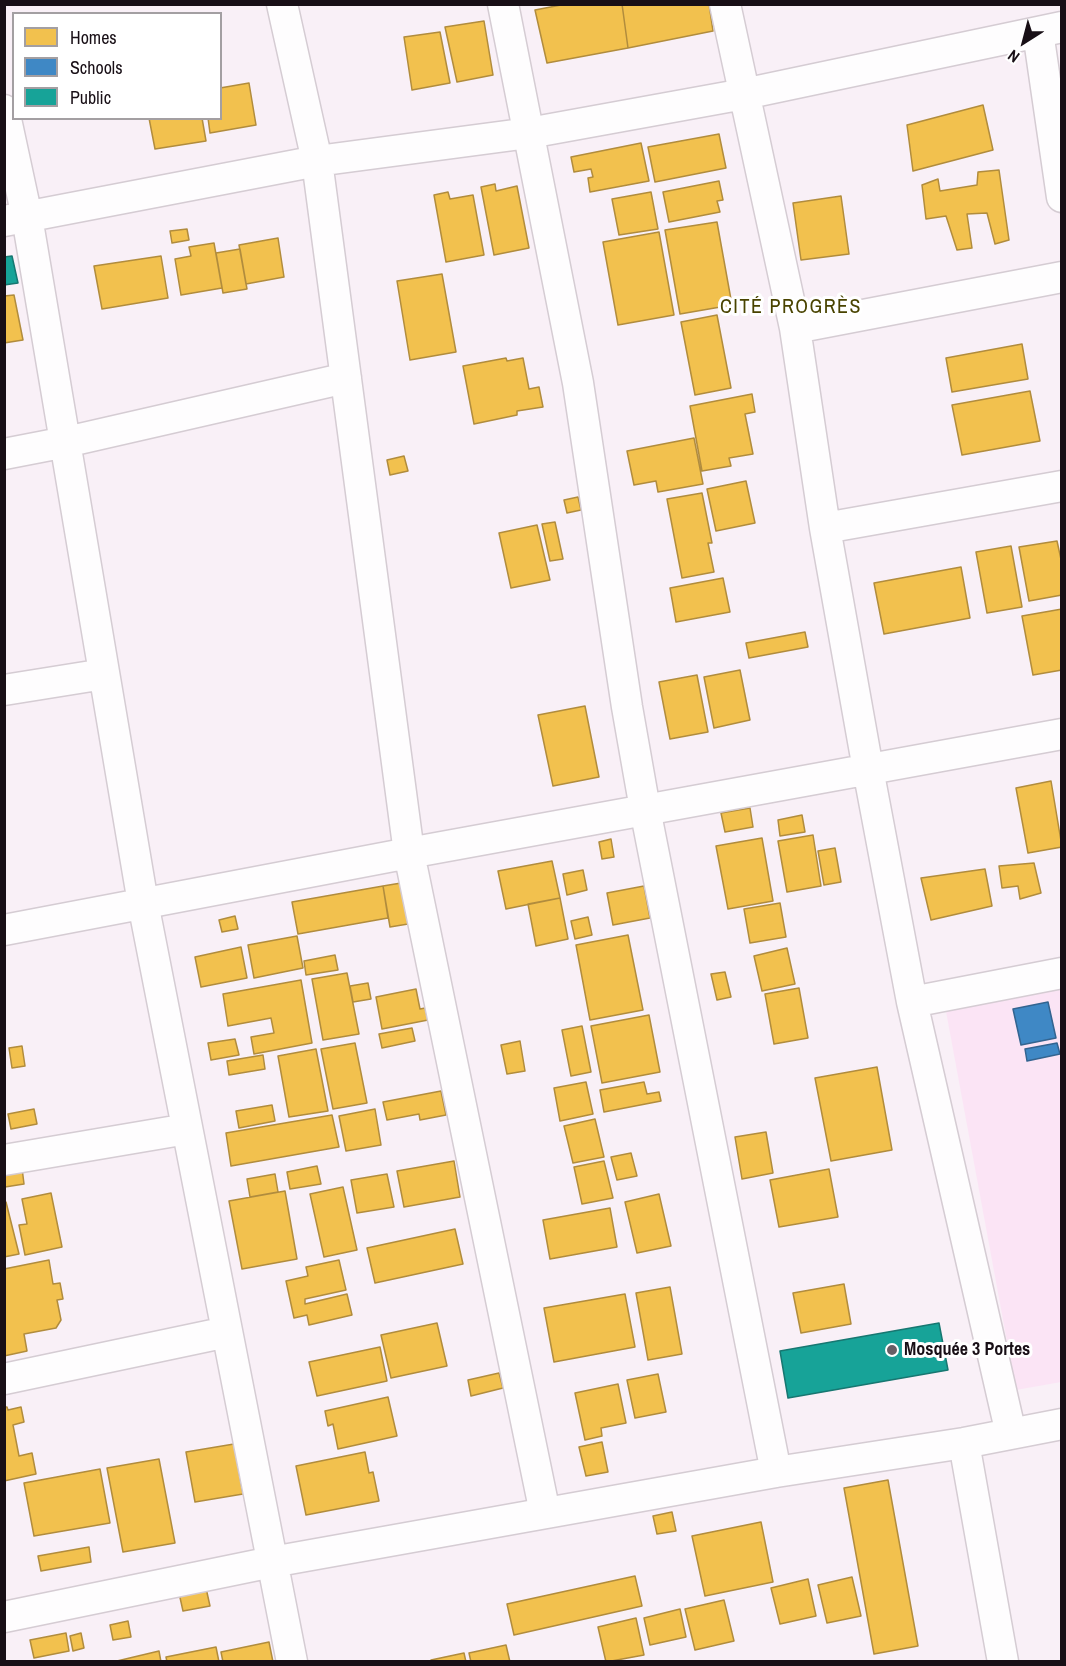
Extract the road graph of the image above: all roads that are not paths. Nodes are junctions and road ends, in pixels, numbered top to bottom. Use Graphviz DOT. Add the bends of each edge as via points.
graph roads {
  1 [pos="282,4"];
  2 [pos="503,4"];
  3 [pos="725,4"];
  4 [pos="1050,29"];
  5 [pos="744,94"];
  6 [pos="4,110"];
  7 [pos="529,132"];
  8 [pos="317,162"];
  9 [pos="1062,196"];
  10 [pos="16,219"];
  11 [pos="1062,277"];
  12 [pos="795,328"];
  13 [pos="346,378"];
  14 [pos="66,442"];
  15 [pos="4,454"];
  16 [pos="1062,486"];
  17 [pos="825,528"];
  18 [pos="105,674"];
  19 [pos="4,690"];
  20 [pos="1062,734"];
  21 [pos="868,769"];
  22 [pos="645,809"];
  23 [pos="409,853"];
  24 [pos="143,903"];
  25 [pos="4,930"];
  26 [pos="1062,973"];
  27 [pos="912,1002"];
  28 [pos="187,1129"];
  29 [pos="4,1160"];
  30 [pos="227,1332"];
  31 [pos="4,1379"];
  32 [pos="1062,1424"];
  33 [pos="1011,1434"];
  34 [pos="964,1443"];
  35 [pos="776,1472"];
  36 [pos="545,1513"];
  37 [pos="272,1562"];
  38 [pos="4,1617"];
  39 [pos="292,1662"];
  40 [pos="1003,1662"];
  1 -- 8 [label="street"];
  2 -- 7 [label="street"];
  3 -- 5 [label="street"];
  4 -- 5 [label="street"];
  4 -- 9 [label="street"];
  5 -- 7 [label="street"];
  5 -- 12 [label="street"];
  6 -- 10 [label="street"];
  7 -- 8 [label="street"];
  7 -- 22 [label="street" via="578,383"];
  8 -- 10 [label="street"];
  8 -- 13 [label="street"];
  10 -- 14 [label="street"];
  11 -- 12 [label="street"];
  12 -- 17 [label="street"];
  13 -- 14 [label="street"];
  13 -- 23 [label="street"];
  14 -- 15 [label="street"];
  14 -- 18 [label="street"];
  16 -- 17 [label="street"];
  17 -- 21 [label="street"];
  18 -- 19 [label="street"];
  18 -- 24 [label="street"];
  20 -- 21 [label="street"];
  21 -- 22 [label="street"];
  21 -- 27 [label="street"];
  22 -- 23 [label="street"];
  22 -- 35 [label="street"];
  23 -- 24 [label="street"];
  23 -- 36 [label="street"];
  24 -- 25 [label="street"];
  24 -- 28 [label="street"];
  26 -- 27 [label="street"];
  27 -- 33 [label="street"];
  28 -- 29 [label="street"];
  28 -- 30 [label="street"];
  30 -- 31 [label="street"];
  30 -- 37 [label="street"];
  32 -- 33 [label="street"];
  33 -- 34 [label="street"];
  34 -- 35 [label="street"];
  34 -- 40 [label="street"];
  35 -- 36 [label="street"];
  36 -- 37 [label="street"];
  37 -- 38 [label="street"];
  37 -- 39 [label="street"];
}
